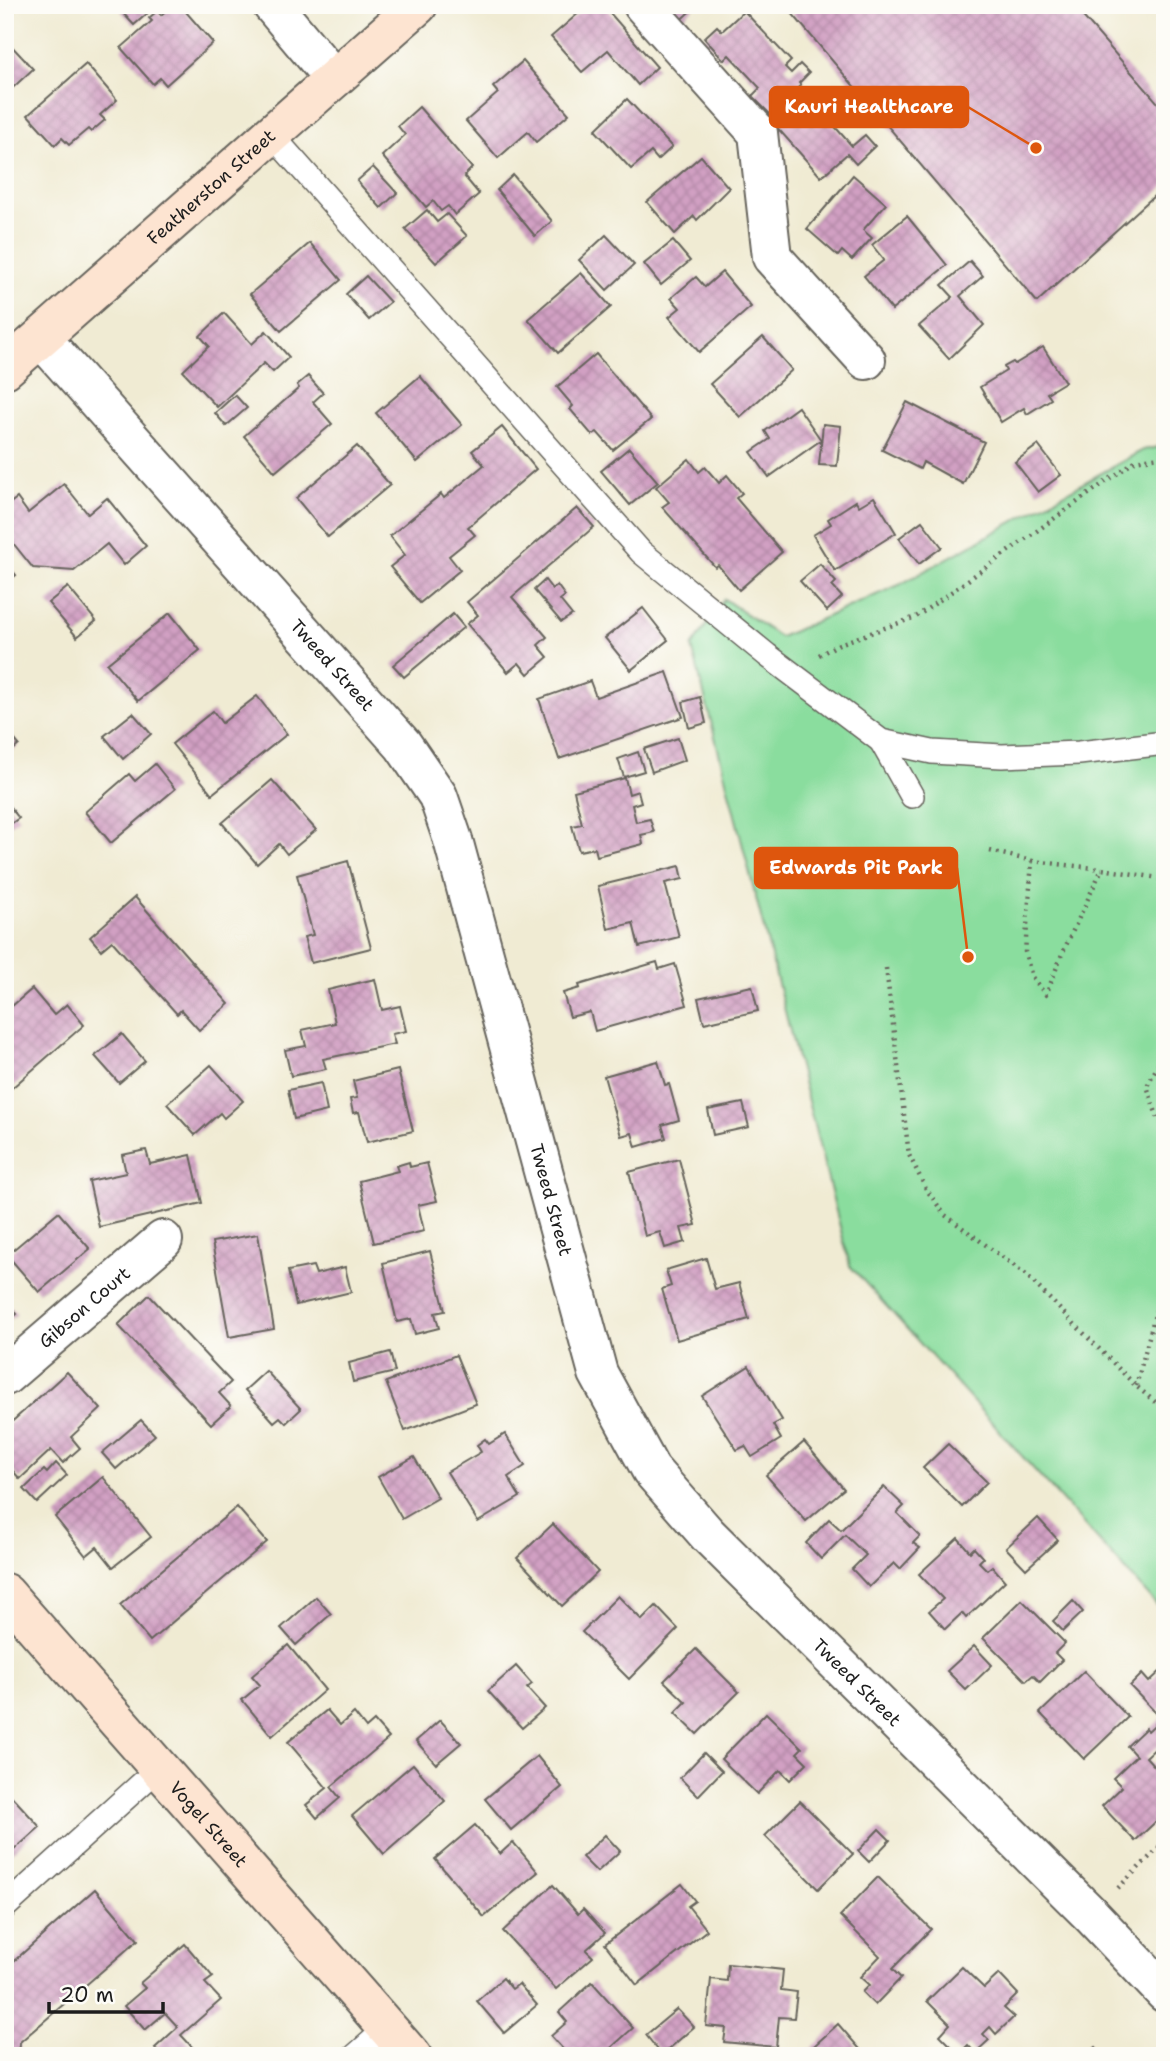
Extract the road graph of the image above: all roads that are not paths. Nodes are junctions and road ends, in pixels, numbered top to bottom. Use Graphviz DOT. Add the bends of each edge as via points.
graph roads {
  1 [pos="272,5"];
  2 [pos="418,5"];
  3 [pos="643,5"];
  4 [pos="334,79"];
  5 [pos="271,134"];
  6 [pos="41,338"];
  7 [pos="866,360"];
  8 [pos="5,369"];
  9 [pos="881,741"];
  10 [pos="1165,743"];
  11 [pos="912,796"];
  12 [pos="163,1241"];
  13 [pos="5,1376"];
  14 [pos="5,1593"];
  15 [pos="159,1768"];
  16 [pos="5,1906"];
  17 [pos="1165,1993"];
  18 [pos="399,2042"];
  19 [pos="355,2056"];
  1 -- 4 [label="street"];
  2 -- 4 [label="main road, Featherston Street"];
  3 -- 7 [label="street" via="758,133 772,257"];
  4 -- 5 [label="main road, Featherston Street"];
  5 -- 6 [label="main road, Featherston Street"];
  5 -- 9 [label="lane" via="641,552"];
  6 -- 8 [label="main road, Featherston Street"];
  6 -- 17 [label="street, Tweed Street" via="403,745 438,796 597,1373 650,1470 708,1535"];
  9 -- 10 [label="lane" via="932,752 1002,756"];
  9 -- 11 [label="lane"];
  12 -- 13 [label="street, Gibson Court"];
  14 -- 15 [label="main road, Vogel Street"];
  15 -- 16 [label="lane"];
  15 -- 18 [label="main road, Vogel Street"];
  18 -- 19 [label="lane"];
}
